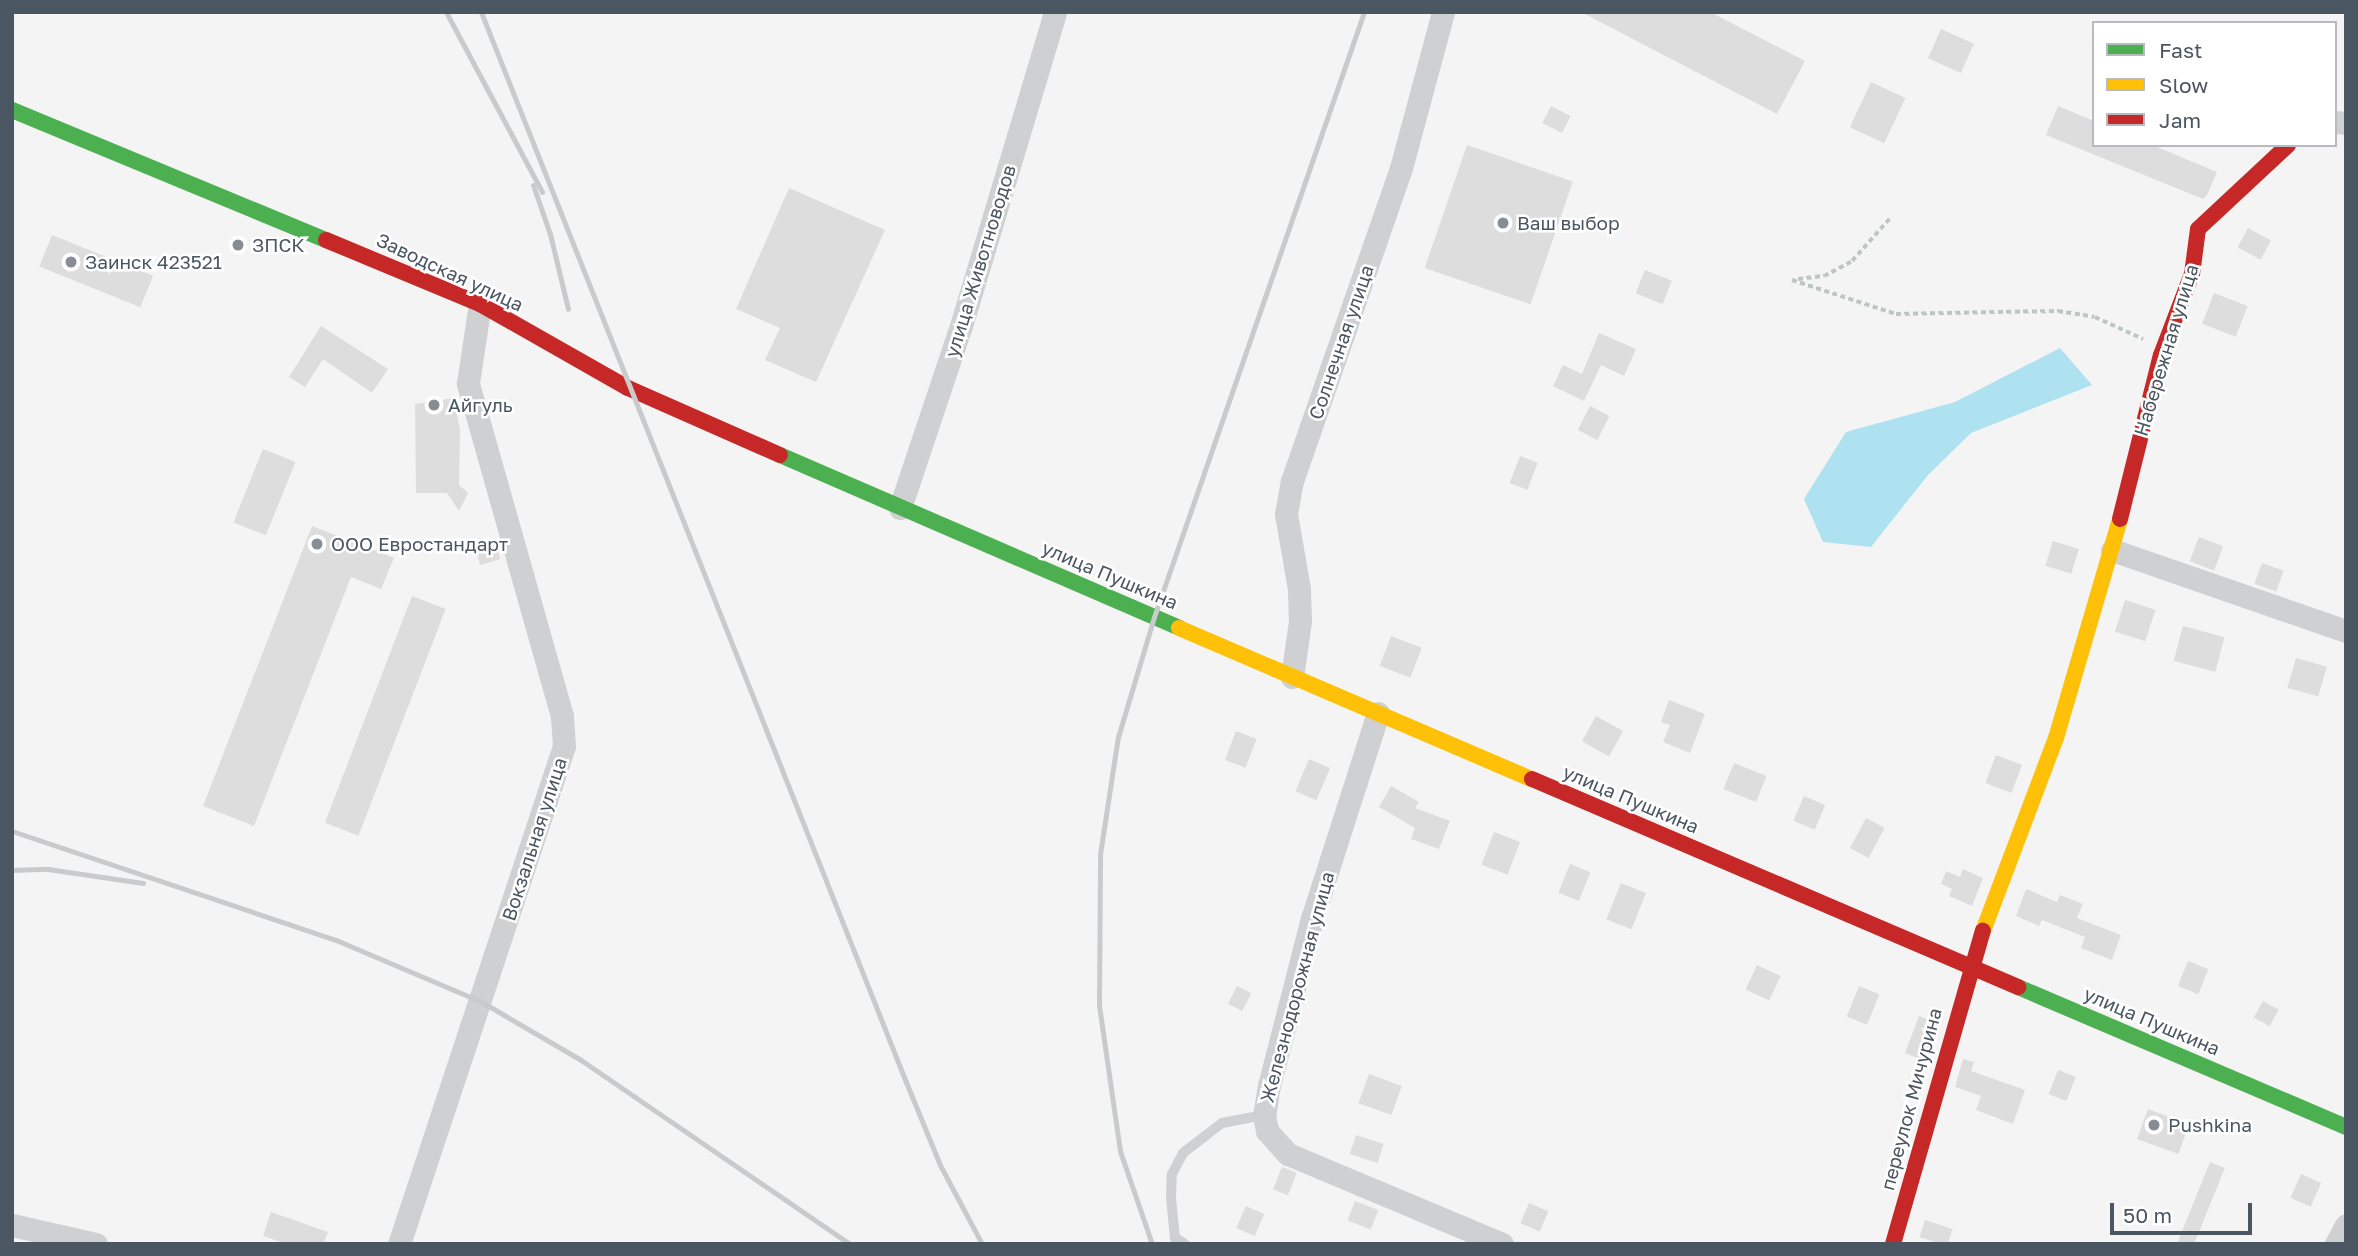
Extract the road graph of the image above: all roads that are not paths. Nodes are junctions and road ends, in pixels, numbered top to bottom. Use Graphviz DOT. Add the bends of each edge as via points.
graph roads {
  1 [pos="1055,12"];
  2 [pos="1443,12"];
  3 [pos="12,110"];
  4 [pos="2286,147"];
  5 [pos="480,304"];
  6 [pos="900,508"];
  7 [pos="2112,550"];
  8 [pos="2346,631"];
  9 [pos="1292,677"];
  10 [pos="1378,713"];
  11 [pos="1970,966"];
  12 [pos="1264,1115"];
  13 [pos="2346,1127"];
  14 [pos="12,1225"];
  15 [pos="2346,1225"];
  16 [pos="96,1244"];
  17 [pos="399,1244"];
  18 [pos="1185,1244"];
  19 [pos="1502,1244"];
  20 [pos="1893,1244"];
  21 [pos="2336,1244"];
  1 -- 6 [label="street, улица Животноводов"];
  2 -- 9 [label="street, Солнечная улица" via="1401,168 1292,481 1286,514 1300,590 1300,621"];
  3 -- 5 [label="main road, Заводская улица"];
  4 -- 7 [label="main road, Набережная улица" via="2198,229 2192,274 2164,349"];
  5 -- 6 [label="main road, Заводская улица" via="628,388"];
  5 -- 17 [label="street, Вокзальная улица" via="468,383 552,678 564,746"];
  6 -- 9 [label="main road, улица Пушкина"];
  7 -- 8 [label="street"];
  7 -- 11 [label="main road, Набережная улица" via="2056,738"];
  9 -- 10 [label="main road, улица Пушкина"];
  10 -- 11 [label="main road, улица Пушкина"];
  10 -- 12 [label="street, Железнодорожная улица" via="1312,918"];
  11 -- 13 [label="main road, улица Пушкина"];
  11 -- 20 [label="main road, переулок Мичурина"];
  12 -- 18 [label="lane" via="1222,1123 1183,1153 1172,1174 1171,1198 1175,1238"];
  12 -- 19 [label="street, Железнодорожная улица" via="1267,1130 1288,1154"];
  14 -- 16 [label="street"];
  15 -- 21 [label="street"];
}
